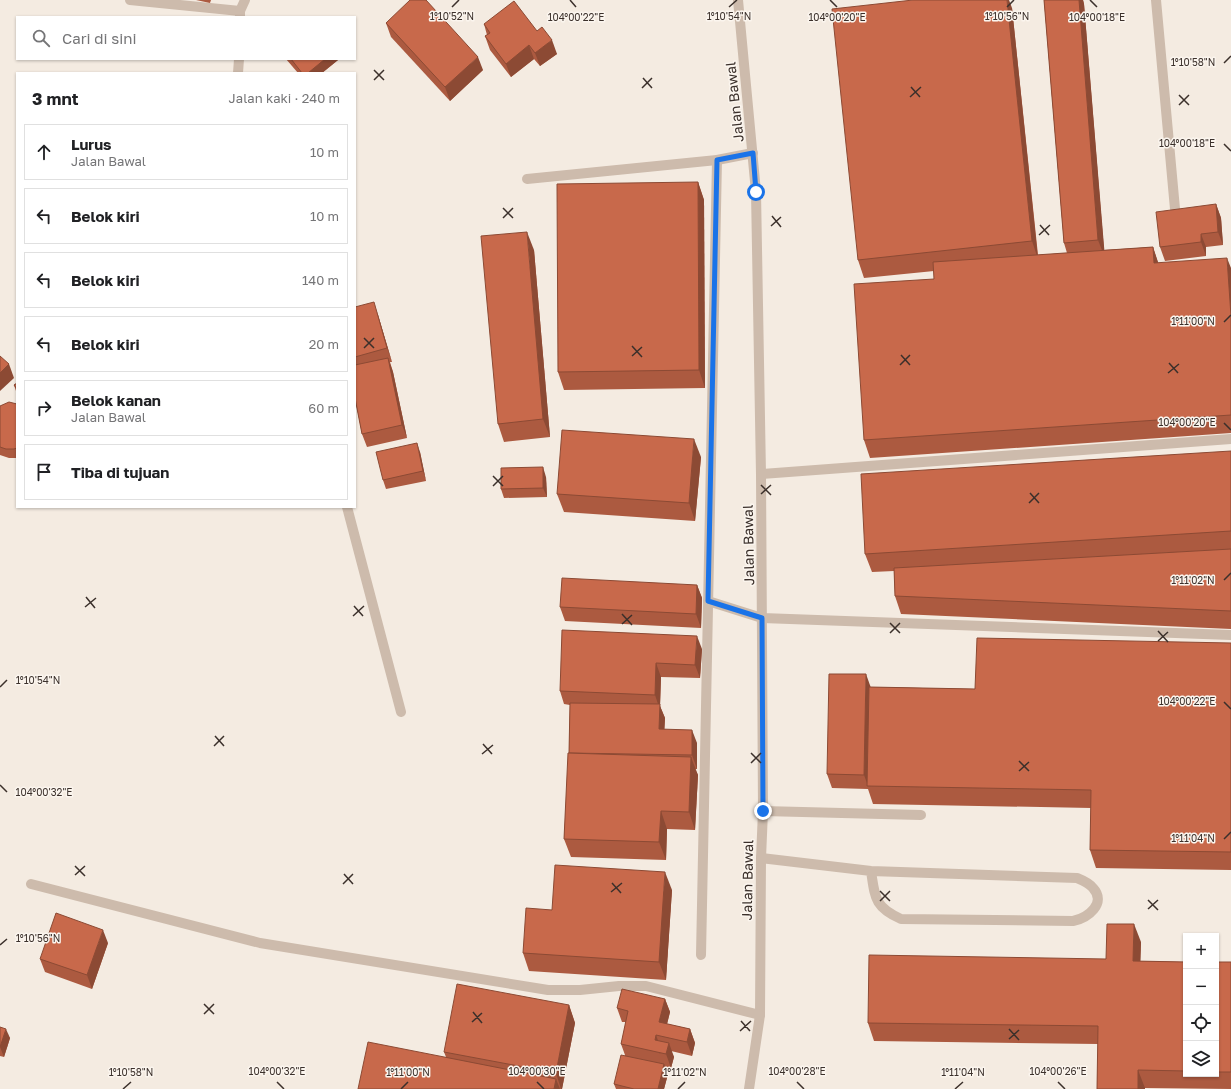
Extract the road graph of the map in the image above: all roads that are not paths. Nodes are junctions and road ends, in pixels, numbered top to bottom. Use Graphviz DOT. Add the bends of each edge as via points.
graph roads {
  1 [pos="130,0"];
  2 [pos="245,0"];
  3 [pos="738,0"];
  4 [pos="1156,0"];
  5 [pos="240,14"];
  6 [pos="239,60"];
  7 [pos="238,72"];
  8 [pos="753,153"];
  9 [pos="717,160"];
  10 [pos="527,179"];
  11 [pos="1175,209"];
  12 [pos="1231,439"];
  13 [pos="761,474"];
  14 [pos="347,508"];
  15 [pos="708,601"];
  16 [pos="762,618"];
  17 [pos="1231,635"];
  18 [pos="401,712"];
  19 [pos="763,811"];
  20 [pos="921,815"];
  21 [pos="761,858"];
  22 [pos="871,871"];
  23 [pos="31,884"];
  24 [pos="701,955"];
  25 [pos="760,1014"];
  26 [pos="749,1089"];
  1 -- 5 [label="street"];
  2 -- 5 [label="street"];
  3 -- 8 [label="street, Jalan Bawal"];
  4 -- 11 [label="street"];
  6 -- 7 [label="street"];
  8 -- 9 [label="street"];
  8 -- 13 [label="street, Jalan Bawal" via="756,192"];
  9 -- 10 [label="street"];
  9 -- 15 [label="street"];
  12 -- 13 [label="street"];
  13 -- 16 [label="street, Jalan Bawal"];
  14 -- 18 [label="street"];
  15 -- 16 [label="street"];
  15 -- 24 [label="street"];
  16 -- 17 [label="street"];
  16 -- 19 [label="street, Jalan Bawal"];
  19 -- 20 [label="street"];
  19 -- 21 [label="street, Jalan Bawal"];
  21 -- 22 [label="street"];
  21 -- 25 [label="street, Jalan Bawal"];
  22 -- 22 [label="street" via="1076,878 1093,887 1098,895 1098,904 1085,918 1073,922 901,919 890,914 874,895"];
  23 -- 25 [label="street" via="260,943 548,990 646,986"];
  25 -- 26 [label="street, Jalan Bawal"];
}
